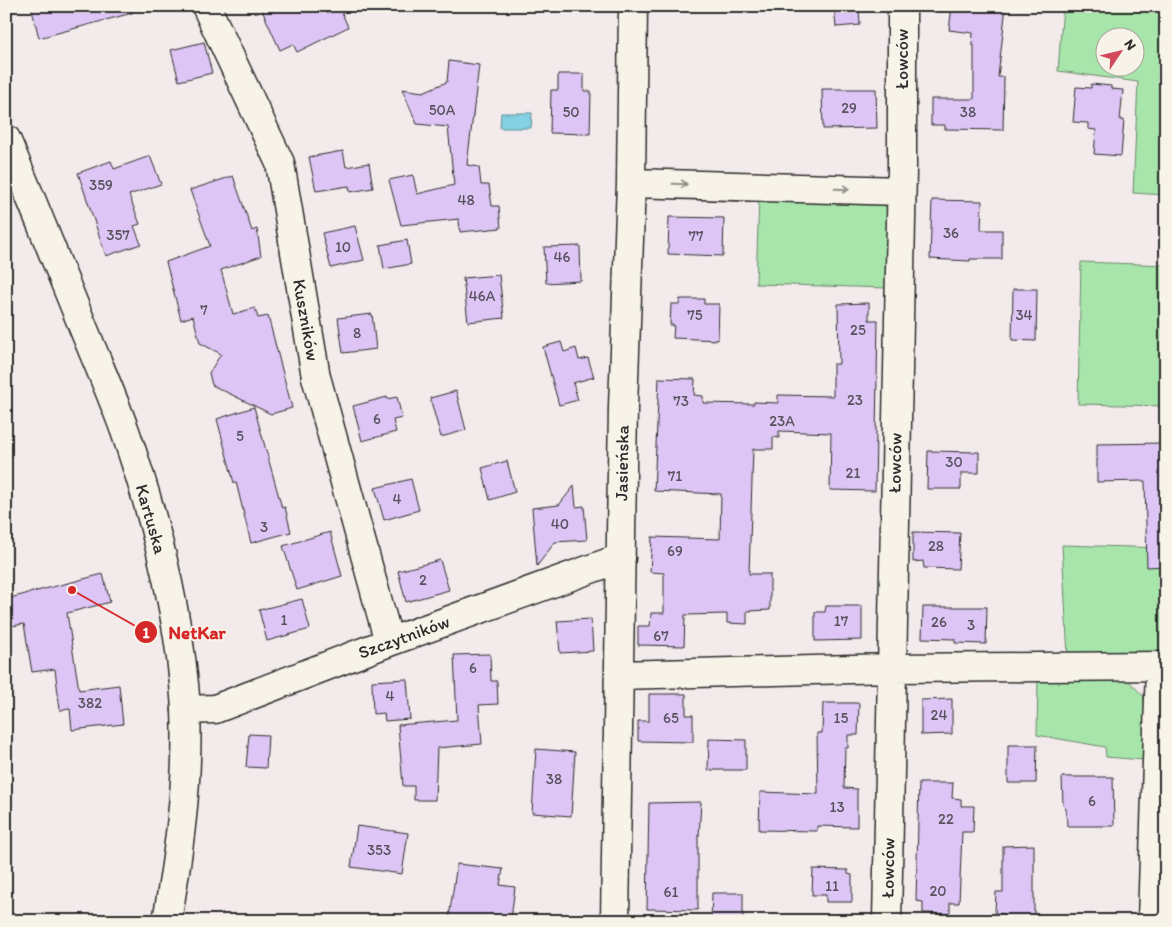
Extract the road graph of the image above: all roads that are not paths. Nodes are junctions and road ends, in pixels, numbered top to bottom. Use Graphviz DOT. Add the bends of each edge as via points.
graph roads {
  1 [pos="206,6"];
  2 [pos="633,6"];
  3 [pos="902,6"];
  4 [pos="6,139"];
  5 [pos="631,183"];
  6 [pos="901,191"];
  7 [pos="621,558"];
  8 [pos="389,642"];
  9 [pos="1163,667"];
  10 [pos="891,668"];
  11 [pos="619,675"];
  12 [pos="186,710"];
  13 [pos="167,921"];
  14 [pos="614,921"];
  15 [pos="887,921"];
  16 [pos="1152,921"];
  1 -- 8 [label="street, Kuszników" via="280,163 316,377"];
  2 -- 5 [label="street, Jasieńska"];
  3 -- 6 [label="street, Łowców"];
  4 -- 12 [label="street, Kartuska" via="124,429 151,513 170,591"];
  5 -- 6 [label="street, one-way"];
  5 -- 7 [label="street, Jasieńska"];
  6 -- 10 [label="street, Łowców"];
  7 -- 8 [label="street, Szczytników"];
  7 -- 11 [label="street, Jasieńska"];
  8 -- 12 [label="street, Szczytników" via="215,709"];
  9 -- 10 [label="street"];
  9 -- 16 [label="street"];
  10 -- 11 [label="street"];
  10 -- 15 [label="street, Łowców"];
  11 -- 14 [label="street, Jasieńska"];
  12 -- 13 [label="street, Kartuska" via="186,778"];
}
